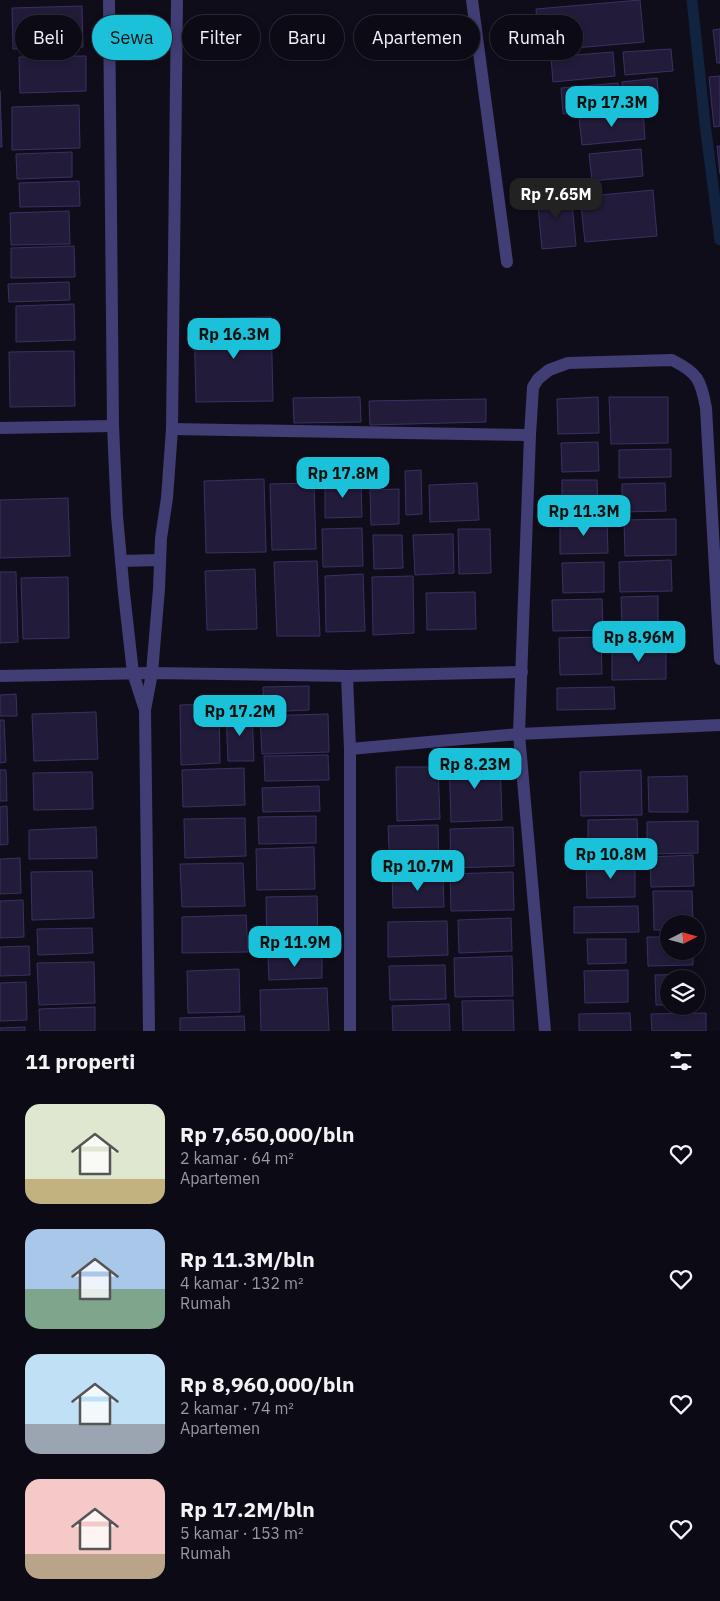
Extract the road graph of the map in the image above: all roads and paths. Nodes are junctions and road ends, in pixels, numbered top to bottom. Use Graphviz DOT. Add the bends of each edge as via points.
graph roads {
  1 [pos="109,0"];
  2 [pos="177,0"];
  3 [pos="472,0"];
  4 [pos="507,262"];
  5 [pos="112,426"];
  6 [pos="0,428"];
  7 [pos="172,429"];
  8 [pos="530,435"];
  9 [pos="159,560"];
  10 [pos="121,561"];
  11 [pos="720,659"];
  12 [pos="152,672"];
  13 [pos="522,672"];
  14 [pos="133,673"];
  15 [pos="0,676"];
  16 [pos="347,676"];
  17 [pos="145,710"];
  18 [pos="720,725"];
  19 [pos="519,734"];
  20 [pos="350,749"];
  21 [pos="149,1031"];
  22 [pos="350,1031"];
  23 [pos="545,1031"];
  1 -- 5 [label="street"];
  2 -- 7 [label="street"];
  3 -- 4 [label="street"];
  5 -- 6 [label="street"];
  5 -- 10 [label="street"];
  7 -- 8 [label="street"];
  7 -- 9 [label="street"];
  8 -- 11 [label="street" via="533,387 549,370 568,363 672,360 696,376 706,408"];
  8 -- 13 [label="street"];
  9 -- 10 [label="street"];
  9 -- 12 [label="street"];
  10 -- 14 [label="street"];
  12 -- 14 [label="street"];
  12 -- 16 [label="street"];
  12 -- 17 [label="street"];
  13 -- 16 [label="street"];
  13 -- 19 [label="street"];
  14 -- 15 [label="street"];
  14 -- 17 [label="street"];
  16 -- 20 [label="street"];
  17 -- 21 [label="street"];
  18 -- 19 [label="street"];
  19 -- 20 [label="street"];
  19 -- 23 [label="street"];
  20 -- 22 [label="street"];
}
